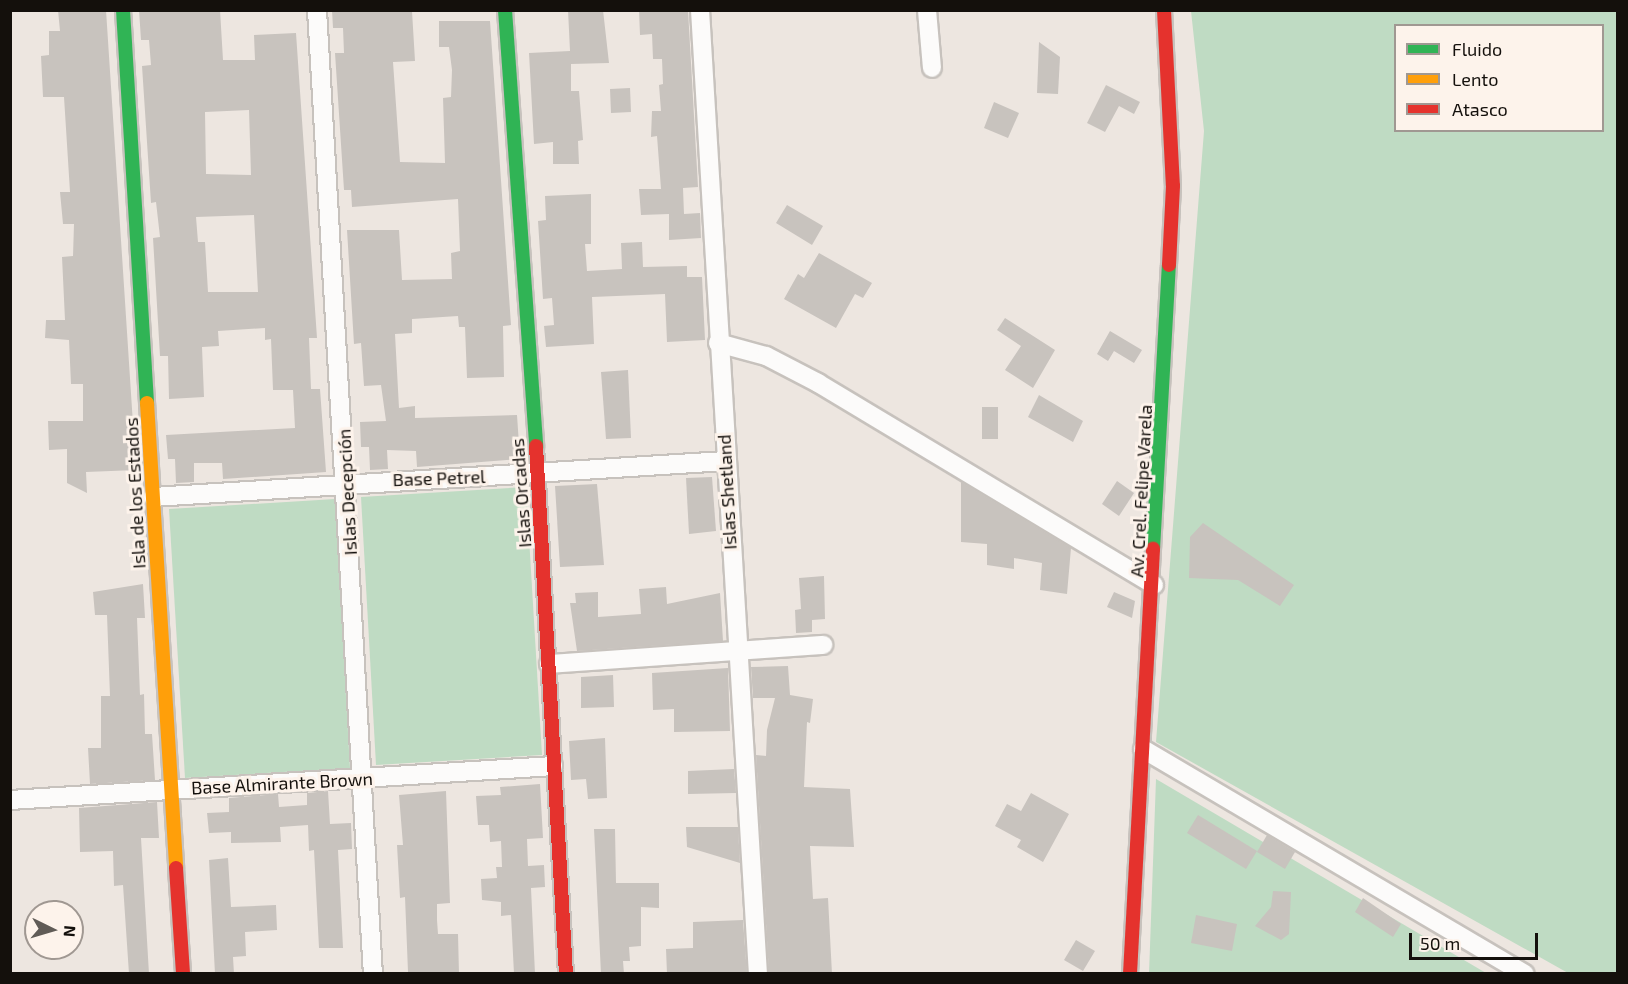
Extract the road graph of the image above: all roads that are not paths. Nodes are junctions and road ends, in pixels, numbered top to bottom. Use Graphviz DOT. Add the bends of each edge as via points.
graph roads {
  1 [pos="123,10"];
  2 [pos="317,10"];
  3 [pos="505,10"];
  4 [pos="700,10"];
  5 [pos="927,10"];
  6 [pos="1164,10"];
  7 [pos="932,68"];
  8 [pos="718,343"];
  9 [pos="726,461"];
  10 [pos="538,474"];
  11 [pos="347,482"];
  12 [pos="153,497"];
  13 [pos="1154,585"];
  14 [pos="823,645"];
  15 [pos="737,649"];
  16 [pos="549,664"];
  17 [pos="1143,749"];
  18 [pos="553,766"];
  19 [pos="361,779"];
  20 [pos="170,789"];
  21 [pos="10,800"];
  22 [pos="183,974"];
  23 [pos="373,974"];
  24 [pos="566,974"];
  25 [pos="758,974"];
  26 [pos="1130,974"];
  27 [pos="1525,974"];
  1 -- 12 [label="street, Isla de los Estados"];
  2 -- 11 [label="street, Islas Decepción"];
  3 -- 10 [label="street, Islas Orcadas"];
  4 -- 8 [label="street, Islas Shetland"];
  5 -- 7 [label="street"];
  6 -- 13 [label="street, Av. Crel. Felipe Varela" via="1173,186"];
  8 -- 9 [label="street, Islas Shetland"];
  8 -- 13 [label="street" via="766,356 818,383"];
  9 -- 10 [label="street, Base Petrel"];
  9 -- 15 [label="street, Islas Shetland"];
  10 -- 11 [label="street, Base Petrel"];
  10 -- 16 [label="street, Islas Orcadas"];
  11 -- 12 [label="street, Base Petrel"];
  11 -- 19 [label="street, Islas Decepción"];
  12 -- 20 [label="street, Isla de los Estados"];
  13 -- 17 [label="street, Av. Crel. Felipe Varela"];
  14 -- 15 [label="street"];
  15 -- 16 [label="street"];
  15 -- 25 [label="street, Islas Shetland"];
  16 -- 18 [label="street, Islas Orcadas"];
  17 -- 26 [label="street, Av. Crel. Felipe Varela"];
  17 -- 27 [label="street"];
  18 -- 19 [label="street, Base Almirante Brown"];
  18 -- 24 [label="street, Islas Orcadas"];
  19 -- 20 [label="street, Base Almirante Brown"];
  19 -- 23 [label="street, Islas Decepción"];
  20 -- 21 [label="street, Base Almirante Brown"];
  20 -- 22 [label="street, Isla de los Estados"];
}
